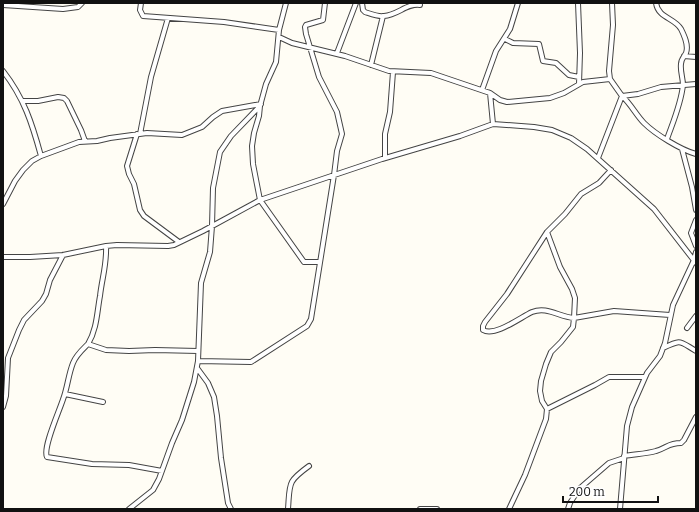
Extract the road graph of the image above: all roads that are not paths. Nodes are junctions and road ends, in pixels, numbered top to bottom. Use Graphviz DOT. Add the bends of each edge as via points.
graph roads {
  1 [pos="82,3"];
  2 [pos="141,3"];
  3 [pos="286,3"];
  4 [pos="325,3"];
  5 [pos="356,3"];
  6 [pos="362,3"];
  7 [pos="518,3"];
  8 [pos="578,3"];
  9 [pos="612,3"];
  10 [pos="656,3"];
  11 [pos="411,4"];
  12 [pos="420,4"];
  13 [pos="3,5"];
  14 [pos="38,5"];
  15 [pos="383,16"];
  16 [pos="168,18"];
  17 [pos="279,30"];
  18 [pos="279,37"];
  19 [pos="505,38"];
  20 [pos="309,47"];
  21 [pos="337,54"];
  22 [pos="684,56"];
  23 [pos="696,57"];
  24 [pos="371,65"];
  25 [pos="3,71"];
  26 [pos="393,72"];
  27 [pos="579,77"];
  28 [pos="610,79"];
  29 [pos="578,84"];
  30 [pos="683,84"];
  31 [pos="696,84"];
  32 [pos="482,90"];
  33 [pos="490,93"];
  34 [pos="622,96"];
  35 [pos="22,101"];
  36 [pos="260,105"];
  37 [pos="493,124"];
  38 [pos="139,134"];
  39 [pos="667,139"];
  40 [pos="85,141"];
  41 [pos="682,149"];
  42 [pos="696,154"];
  43 [pos="41,156"];
  44 [pos="385,158"];
  45 [pos="598,158"];
  46 [pos="611,170"];
  47 [pos="334,175"];
  48 [pos="260,200"];
  49 [pos="3,204"];
  50 [pos="696,210"];
  51 [pos="696,220"];
  52 [pos="212,226"];
  53 [pos="547,232"];
  54 [pos="180,242"];
  55 [pos="106,246"];
  56 [pos="696,246"];
  57 [pos="696,252"];
  58 [pos="62,255"];
  59 [pos="3,257"];
  60 [pos="695,261"];
  61 [pos="320,262"];
  62 [pos="670,315"];
  63 [pos="696,316"];
  64 [pos="574,318"];
  65 [pos="687,328"];
  66 [pos="88,344"];
  67 [pos="663,348"];
  68 [pos="198,351"];
  69 [pos="696,351"];
  70 [pos="198,361"];
  71 [pos="197,368"];
  72 [pos="646,377"];
  73 [pos="65,394"];
  74 [pos="103,402"];
  75 [pos="3,407"];
  76 [pos="547,409"];
  77 [pos="696,417"];
  78 [pos="691,424"];
  79 [pos="696,426"];
  80 [pos="624,457"];
  81 [pos="308,466"];
  82 [pos="162,471"];
  83 [pos="228,503"];
  84 [pos="129,509"];
  85 [pos="226,509"];
  86 [pos="231,509"];
  87 [pos="288,509"];
  88 [pos="420,509"];
  89 [pos="437,509"];
  90 [pos="509,509"];
  91 [pos="568,509"];
  92 [pos="620,509"];
  1 -- 14 [label="street" via="72,8"];
  2 -- 16 [label="street" via="140,10 143,16"];
  3 -- 17 [label="street"];
  4 -- 20 [label="street" via="323,20 305,27"];
  5 -- 21 [label="street"];
  6 -- 15 [label="street" via="365,12"];
  7 -- 19 [label="street"];
  8 -- 27 [label="street"];
  9 -- 28 [label="street"];
  10 -- 22 [label="street" via="660,13 680,28 687,46"];
  11 -- 12 [label="street"];
  11 -- 15 [label="street"];
  13 -- 14 [label="street"];
  15 -- 24 [label="street"];
  16 -- 17 [label="street" via="224,22"];
  16 -- 38 [label="street" via="151,77"];
  17 -- 18 [label="street"];
  18 -- 20 [label="street"];
  18 -- 36 [label="street" via="276,62"];
  19 -- 27 [label="street" via="513,43 539,44 543,61 556,63 569,75"];
  19 -- 32 [label="street" via="496,51"];
  20 -- 21 [label="street"];
  20 -- 47 [label="street" via="319,77 337,112 342,131"];
  21 -- 24 [label="street"];
  22 -- 23 [label="street"];
  22 -- 30 [label="street" via="681,65"];
  24 -- 26 [label="street"];
  25 -- 35 [label="street"];
  26 -- 32 [label="street" via="431,73"];
  26 -- 44 [label="street" via="390,112 385,134"];
  27 -- 29 [label="street"];
  28 -- 29 [label="street"];
  28 -- 34 [label="street"];
  29 -- 33 [label="street" via="564,94 550,98 507,102"];
  30 -- 31 [label="street"];
  30 -- 34 [label="street"];
  30 -- 39 [label="street"];
  32 -- 33 [label="street"];
  33 -- 37 [label="street"];
  34 -- 39 [label="street" via="644,123"];
  34 -- 45 [label="street"];
  35 -- 40 [label="street" via="64,98 82,130"];
  35 -- 43 [label="street"];
  36 -- 38 [label="street" via="222,111 202,128 182,135"];
  36 -- 48 [label="street" via="252,146"];
  36 -- 52 [label="street" via="220,152 213,188"];
  37 -- 44 [label="street"];
  37 -- 45 [label="street" via="552,130 571,138"];
  38 -- 40 [label="street"];
  38 -- 54 [label="street" via="127,166 140,210 144,216"];
  39 -- 41 [label="street"];
  40 -- 43 [label="street"];
  41 -- 42 [label="street"];
  41 -- 50 [label="street"];
  43 -- 49 [label="street" via="23,170"];
  44 -- 47 [label="street"];
  45 -- 46 [label="street"];
  46 -- 53 [label="street" via="599,183 581,194"];
  46 -- 60 [label="street" via="654,209"];
  47 -- 48 [label="street"];
  47 -- 61 [label="street"];
  48 -- 52 [label="street"];
  48 -- 61 [label="street" via="304,262"];
  51 -- 56 [label="street" via="691,234"];
  52 -- 54 [label="street"];
  52 -- 68 [label="street" via="210,252 201,283"];
  53 -- 64 [label="street" via="575,298"];
  53 -- 64 [label="street" via="507,294 485,322 483,330 499,329 538,310"];
  54 -- 55 [label="street" via="168,246"];
  55 -- 58 [label="street"];
  55 -- 66 [label="street" via="106,266 99,310"];
  57 -- 60 [label="street"];
  58 -- 59 [label="street"];
  58 -- 75 [label="street" via="46,294 24,320 8,358"];
  60 -- 62 [label="street"];
  61 -- 70 [label="street" via="311,319 307,326 251,362"];
  62 -- 64 [label="street" via="614,311"];
  62 -- 67 [label="street"];
  63 -- 65 [label="street"];
  64 -- 76 [label="street" via="573,327 551,352 546,364 540,390"];
  66 -- 68 [label="street" via="106,350"];
  66 -- 73 [label="street" via="73,362"];
  67 -- 69 [label="street" via="678,341"];
  67 -- 72 [label="street"];
  68 -- 70 [label="street"];
  70 -- 71 [label="street"];
  71 -- 82 [label="street" via="182,420"];
  71 -- 83 [label="street" via="214,397"];
  72 -- 76 [label="street" via="609,377"];
  72 -- 80 [label="street" via="632,407"];
  73 -- 74 [label="street"];
  73 -- 82 [label="street" via="48,441 47,457"];
  76 -- 90 [label="street" via="535,449"];
  77 -- 78 [label="street"];
  78 -- 79 [label="street"];
  78 -- 80 [label="street" via="681,443"];
  80 -- 91 [label="street" via="609,463 579,489"];
  80 -- 92 [label="street"];
  81 -- 87 [label="street" via="292,480"];
  82 -- 84 [label="street" via="153,490"];
  83 -- 85 [label="street"];
  83 -- 86 [label="street"];
  88 -- 89 [label="street"];
}
